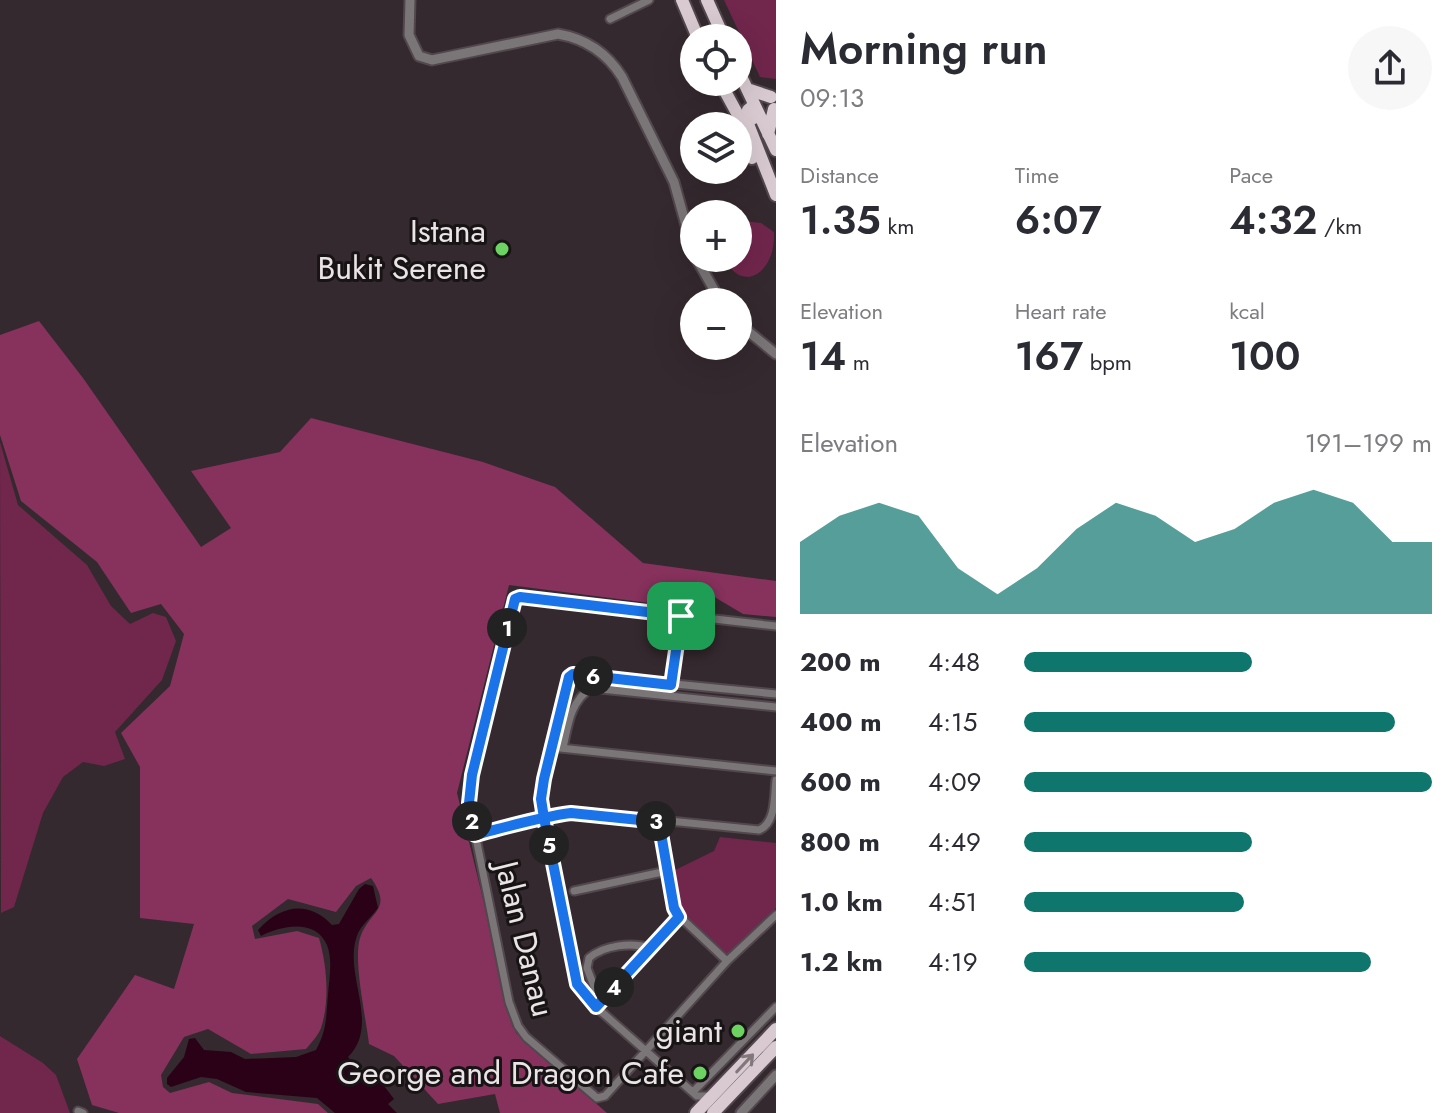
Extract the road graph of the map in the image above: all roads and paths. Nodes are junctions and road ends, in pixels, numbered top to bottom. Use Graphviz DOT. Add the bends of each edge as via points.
graph roads {
  1 [pos="410,0"];
  2 [pos="649,0"];
  3 [pos="682,0"];
  4 [pos="707,0"];
  5 [pos="610,19"];
  6 [pos="692,24"];
  7 [pos="718,24"];
  8 [pos="752,91"];
  9 [pos="750,96"];
  10 [pos="774,102"];
  11 [pos="757,111"];
  12 [pos="752,114"];
  13 [pos="768,134"];
  14 [pos="752,147"];
  15 [pos="776,150"];
  16 [pos="752,156"];
  17 [pos="776,196"];
  18 [pos="680,203"];
  19 [pos="752,334"];
  20 [pos="776,354"];
  21 [pos="681,616"];
  22 [pos="776,626"];
  23 [pos="671,685"];
  24 [pos="776,694"];
  25 [pos="776,707"];
  26 [pos="551,747"];
  27 [pos="563,748"];
  28 [pos="776,771"];
  29 [pos="776,780"];
  30 [pos="544,818"];
  31 [pos="659,822"];
  32 [pos="475,835"];
  33 [pos="667,871"];
  34 [pos="574,891"];
  35 [pos="776,915"];
  36 [pos="679,917"];
  37 [pos="650,948"];
  38 [pos="727,961"];
  39 [pos="598,1004"];
  40 [pos="776,1007"];
  41 [pos="776,1029"];
  42 [pos="776,1047"];
  43 [pos="647,1051"];
  44 [pos="776,1075"];
  45 [pos="695,1094"];
  46 [pos="713,1096"];
  47 [pos="696,1113"];
  48 [pos="713,1113"];
  49 [pos="741,1113"];
  1 -- 18 [label="street" via="409,35 419,56 432,60 558,34 598,49 622,77"];
  2 -- 5 [label="street"];
  3 -- 6 [label="highway"];
  4 -- 7 [label="highway"];
  8 -- 10 [label="highway"];
  9 -- 11 [label="highway"];
  10 -- 11 [label="street"];
  10 -- 11 [label="street"];
  10 -- 13 [label="highway"];
  11 -- 12 [label="highway"];
  11 -- 13 [label="highway"];
  13 -- 15 [label="highway"];
  14 -- 17 [label="highway"];
  16 -- 17 [label="highway"];
  19 -- 20 [label="street"];
  21 -- 22 [label="street"];
  21 -- 23 [label="street"];
  21 -- 32 [label="street, Jalan Danau" via="515,599 472,775 469,803"];
  23 -- 24 [label="street"];
  23 -- 26 [label="street" via="573,674"];
  25 -- 27 [label="street" via="591,688 570,714"];
  26 -- 27 [label="street"];
  26 -- 30 [label="street" via="541,799"];
  27 -- 28 [label="street"];
  29 -- 31 [label="street" via="770,824 759,830"];
  30 -- 31 [label="street" via="580,812"];
  30 -- 32 [label="street"];
  30 -- 39 [label="street" via="577,984"];
  31 -- 33 [label="street"];
  32 -- 43 [label="street, Jalan Danau" via="509,1002 521,1032 597,1098 605,1096"];
  33 -- 34 [label="street"];
  33 -- 36 [label="street"];
  35 -- 38 [label="street"];
  36 -- 37 [label="street"];
  36 -- 38 [label="street"];
  37 -- 39 [label="street"];
  37 -- 39 [label="street" via="628,944 589,958"];
  38 -- 43 [label="street"];
  39 -- 43 [label="street"];
  40 -- 45 [label="street"];
  46 -- 41 [label="highway, one-way"];
  42 -- 48 [label="highway"];
  43 -- 45 [label="street"];
  44 -- 49 [label="street"];
  45 -- 46 [label="street"];
  45 -- 47 [label="street"];
  46 -- 47 [label="highway"];
}
